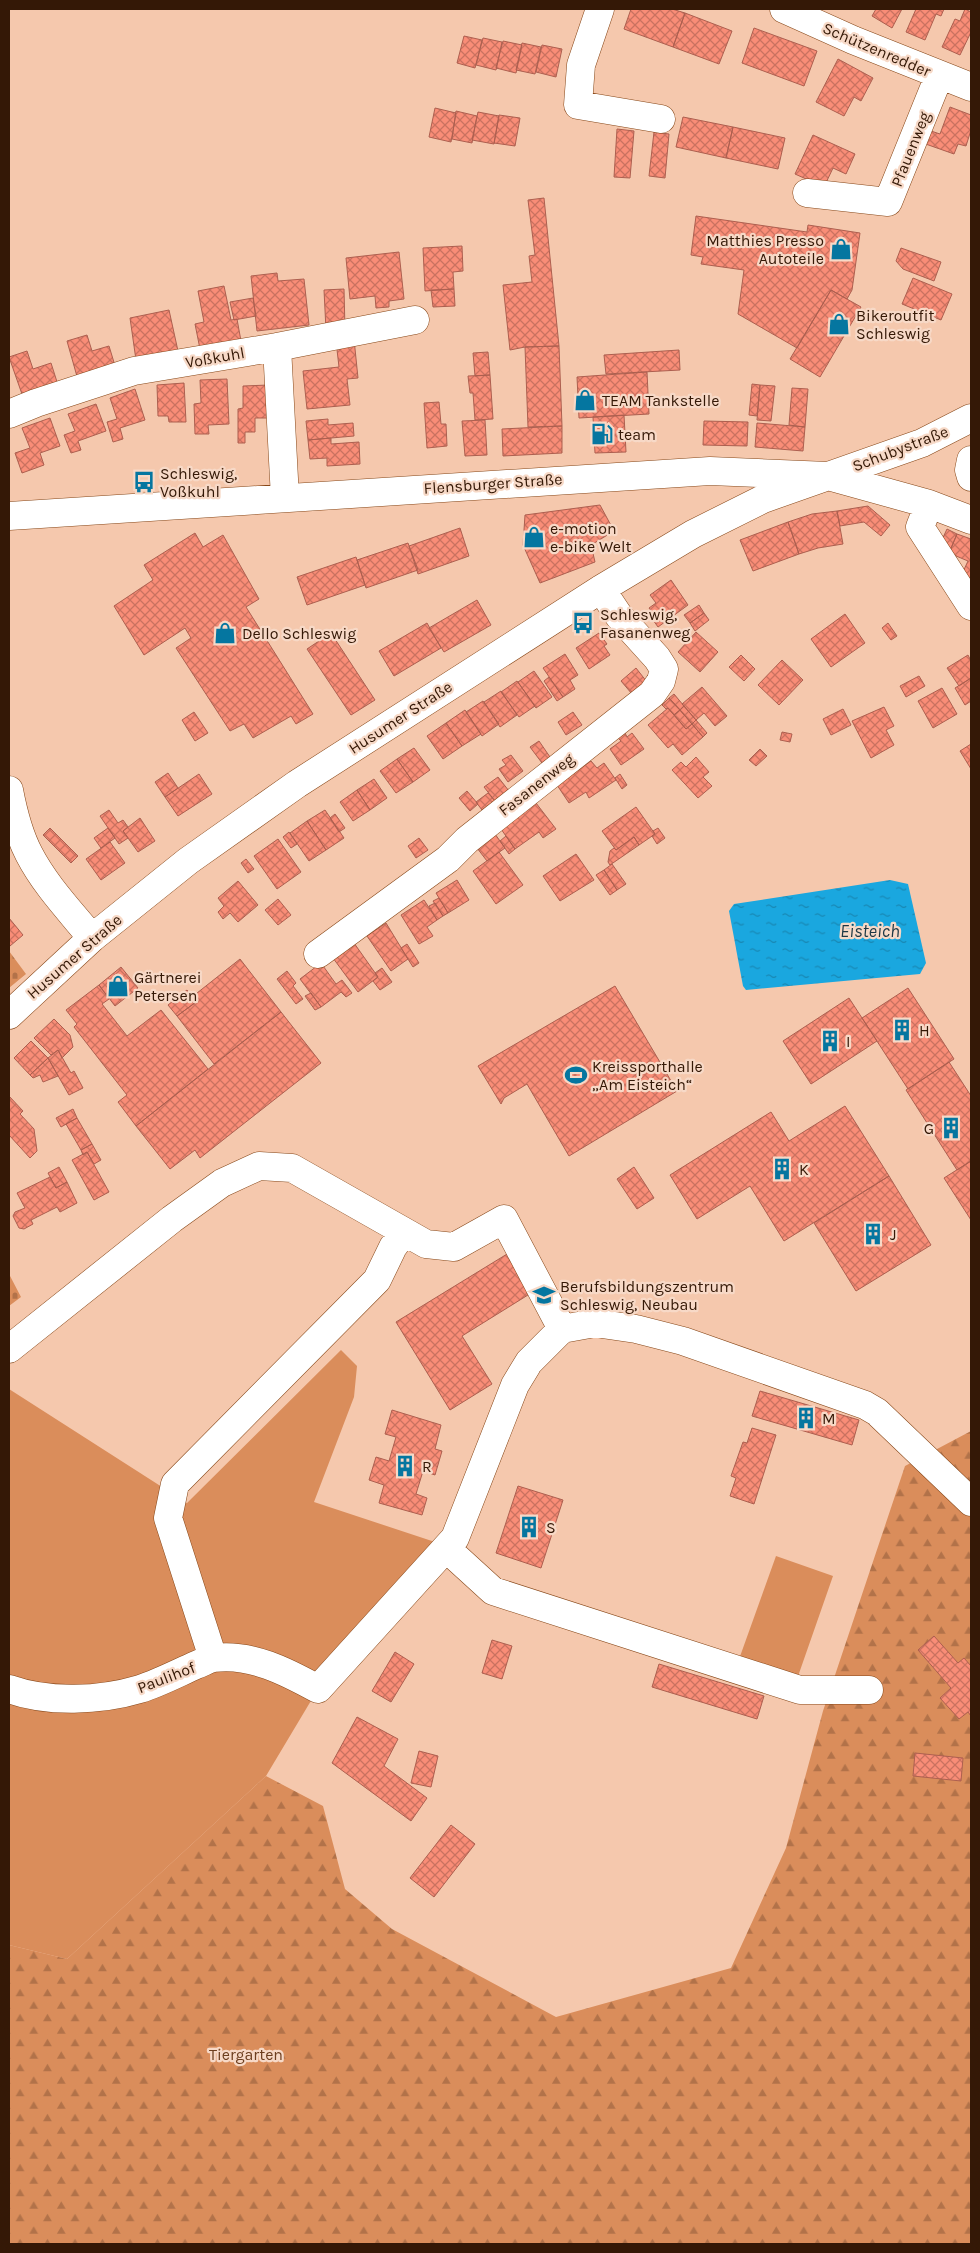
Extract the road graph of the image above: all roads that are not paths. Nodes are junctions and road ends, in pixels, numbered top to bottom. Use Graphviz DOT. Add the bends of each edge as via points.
graph roads {
  1 [pos="600,9"];
  2 [pos="784,9"];
  3 [pos="939,76"];
  4 [pos="971,87"];
  5 [pos="661,119"];
  6 [pos="807,193"];
  7 [pos="415,320"];
  8 [pos="276,347"];
  9 [pos="9,414"];
  10 [pos="971,418"];
  11 [pos="971,460"];
  12 [pos="828,476"];
  13 [pos="971,477"];
  14 [pos="285,498"];
  15 [pos="929,504"];
  16 [pos="9,516"];
  17 [pos="971,520"];
  18 [pos="601,589"];
  19 [pos="971,606"];
  20 [pos="9,790"];
  21 [pos="92,938"];
  22 [pos="318,954"];
  23 [pos="9,1015"];
  24 [pos="404,1232"];
  25 [pos="562,1329"];
  26 [pos="9,1349"];
  27 [pos="971,1502"];
  28 [pos="451,1544"];
  29 [pos="213,1658"];
  30 [pos="9,1689"];
  31 [pos="869,1690"];
  1 -- 5 [label="street" via="582,65 578,105"];
  2 -- 3 [label="street, Schützenredder"];
  3 -- 4 [label="street, Schützenredder"];
  3 -- 6 [label="street, Pfauenweg" via="888,202"];
  7 -- 8 [label="street, Voßkuhl"];
  8 -- 9 [label="street, Voßkuhl" via="134,371"];
  8 -- 14 [label="street"];
  10 -- 12 [label="street, Schubystraße" via="922,443"];
  11 -- 13 [label="street"];
  12 -- 14 [label="street, Flensburger Straße" via="710,470"];
  12 -- 15 [label="street, Flensburger Straße"];
  12 -- 18 [label="street, Husumer Straße" via="763,500 693,534"];
  14 -- 16 [label="street, Flensburger Straße"];
  15 -- 17 [label="street, Flensburger Straße"];
  15 -- 19 [label="street" via="920,526"];
  18 -- 21 [label="street, Husumer Straße" via="297,784 188,860"];
  18 -- 22 [label="street, Fasanenweg" via="619,616 664,669 652,694 467,840 448,859"];
  20 -- 21 [label="street" via="13,812 28,853 51,888"];
  21 -- 23 [label="street, Husumer Straße"];
  24 -- 25 [label="street" via="426,1244 454,1247 504,1219"];
  24 -- 26 [label="street" via="292,1168 259,1166 222,1183 172,1219"];
  24 -- 29 [label="street" via="377,1280 176,1484 168,1518"];
  25 -- 27 [label="street" via="595,1323 636,1329 683,1341 866,1405"];
  25 -- 28 [label="street" via="529,1362 515,1385"];
  28 -- 29 [label="street, Paulihof" via="318,1689 265,1664 236,1658"];
  28 -- 31 [label="street" via="493,1591 800,1690"];
  29 -- 30 [label="street, Paulihof" via="140,1689 108,1695 28,1696"];
}
